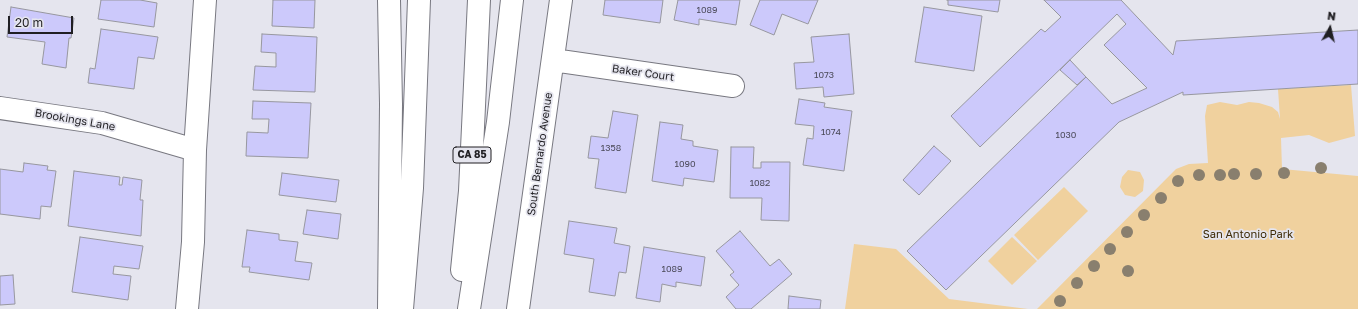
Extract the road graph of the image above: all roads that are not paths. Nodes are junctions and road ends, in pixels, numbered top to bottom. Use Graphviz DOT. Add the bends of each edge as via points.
graph roads {
  1 [pos="205,0"];
  2 [pos="389,0"];
  3 [pos="419,0"];
  4 [pos="479,0"];
  5 [pos="512,0"];
  6 [pos="561,0"];
  7 [pos="553,60"];
  8 [pos="733,86"];
  9 [pos="0,108"];
  10 [pos="195,150"];
  11 [pos="187,309"];
  12 [pos="389,309"];
  13 [pos="402,309"];
  14 [pos="458,309"];
  15 [pos="469,309"];
  16 [pos="518,309"];
  1 -- 10 [label="main road"];
  2 -- 12 [label="main road"];
  3 -- 13 [label="main road" via="412,188"];
  4 -- 14 [label="main road, CA 85" via="470,191"];
  5 -- 15 [label="main road" via="498,122"];
  6 -- 7 [label="main road, South Bernardo Avenue"];
  7 -- 8 [label="main road, Baker Court"];
  7 -- 16 [label="main road, South Bernardo Avenue"];
  9 -- 10 [label="main road, Brookings Lane" via="102,123"];
  10 -- 11 [label="main road"];
}
